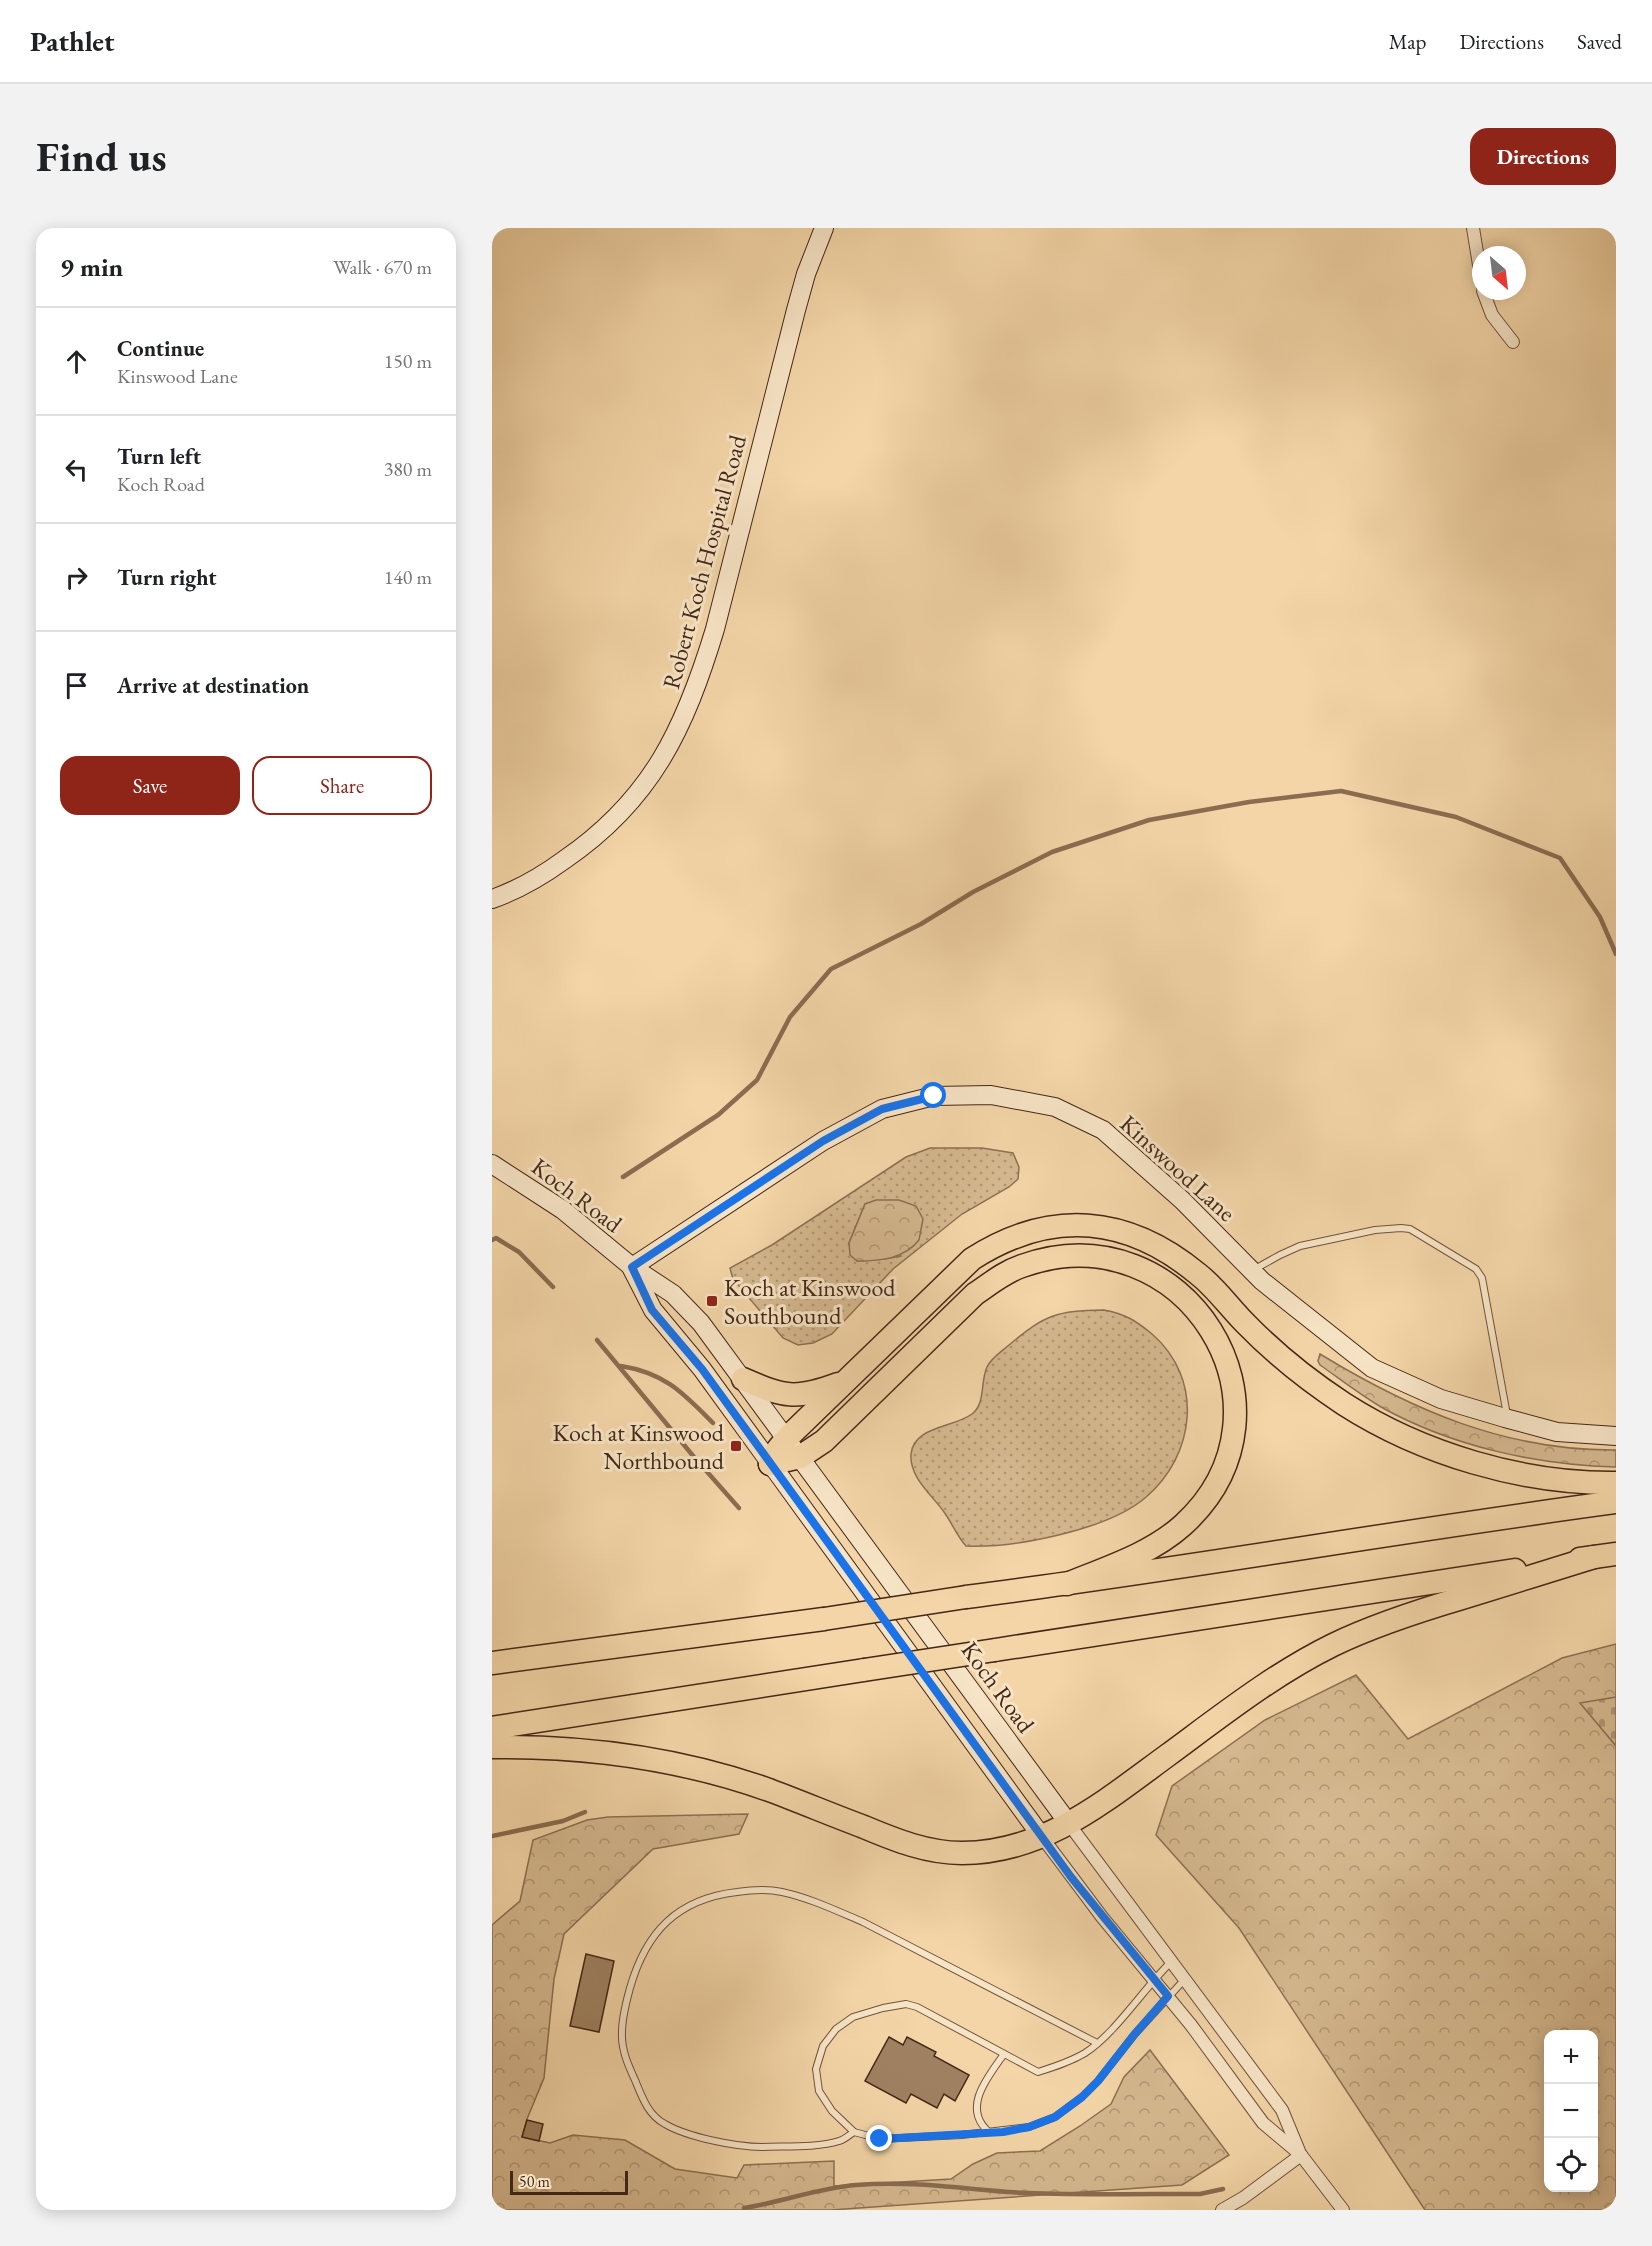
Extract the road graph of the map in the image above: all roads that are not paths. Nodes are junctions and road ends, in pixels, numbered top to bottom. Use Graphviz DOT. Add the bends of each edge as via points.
graph roads {
  1 [pos="824,228"];
  2 [pos="1473,228"];
  3 [pos="1476,246"];
  4 [pos="1486,300"];
  5 [pos="1514,342"];
  6 [pos="492,900"];
  7 [pos="492,1164"];
  8 [pos="632,1267"];
  9 [pos="1252,1270"];
  10 [pos="743,1378"];
  11 [pos="847,1380"];
  12 [pos="1507,1419"];
  13 [pos="1616,1436"];
  14 [pos="787,1438"];
  15 [pos="800,1457"];
  16 [pos="770,1464"];
  17 [pos="1616,1483"];
  18 [pos="1616,1502"];
  19 [pos="1605,1556"];
  20 [pos="1067,1584"];
  21 [pos="492,1663"];
  22 [pos="492,1728"];
  23 [pos="492,1747"];
  24 [pos="1069,1824"];
  25 [pos="1042,1837"];
  26 [pos="1171,1962"];
  27 [pos="1153,1979"];
  28 [pos="1184,1980"];
  29 [pos="1168,1996"];
  30 [pos="1097,2043"];
  31 [pos="1004,2054"];
  32 [pos="854,2132"];
  33 [pos="989,2132"];
  34 [pos="1301,2155"];
  35 [pos="1222,2210"];
  36 [pos="1343,2210"];
  1 -- 6 [label="street, Robert Koch Hospital Road" via="796,310 715,629 677,732 645,785 609,826 556,866"];
  2 -- 3 [label="street"];
  4 -- 5 [label="street" via="1492,315"];
  7 -- 8 [label="street, Koch Road" via="563,1210"];
  8 -- 9 [label="street, Kinswood Lane" via="823,1141 882,1109 934,1096 992,1095 1055,1107 1103,1130 1182,1200"];
  8 -- 10 [label="street, Koch Road" via="673,1294"];
  8 -- 16 [label="street, Koch Road" via="652,1310 702,1369"];
  9 -- 12 [label="street, Kinswood Lane" via="1372,1368 1441,1399"];
  9 -- 12 [label="lane" via="1300,1246 1376,1230 1410,1229 1476,1269 1482,1278"];
  10 -- 11 [label="highway" via="774,1392 792,1395 812,1394"];
  10 -- 14 [label="street, Koch Road"];
  11 -- 14 [label="highway"];
  11 -- 17 [label="highway" via="972,1258 994,1244 1048,1226 1101,1227 1148,1240 1174,1255 1200,1275 1279,1355 1315,1384 1377,1423 1438,1450 1505,1470"];
  12 -- 13 [label="street, Kinswood Lane" via="1557,1432"];
  14 -- 15 [label="street, Koch Road"];
  14 -- 16 [label="highway"];
  15 -- 16 [label="highway"];
  15 -- 20 [label="highway" via="824,1442 975,1294 999,1277 1046,1258 1073,1254 1123,1261 1148,1271 1187,1300 1203,1317 1219,1345 1235,1406 1229,1452 1212,1491 1184,1525 1143,1552"];
  15 -- 24 [label="street, Koch Road"];
  16 -- 25 [label="street, Koch Road"];
  18 -- 20 [label="highway"];
  19 -- 22 [label="highway, bridge"];
  19 -- 24 [label="highway" via="1405,1616 1333,1645 1263,1687 1107,1802"];
  20 -- 21 [label="highway, bridge"];
  23 -- 25 [label="highway" via="585,1749 698,1768 768,1790 919,1848 941,1852 983,1852"];
  24 -- 25 [label="highway"];
  24 -- 26 [label="street, Koch Road"];
  25 -- 27 [label="street, Koch Road"];
  26 -- 27 [label="lane"];
  26 -- 28 [label="street, Koch Road"];
  27 -- 29 [label="street, Koch Road"];
  27 -- 30 [label="lane"];
  28 -- 29 [label="lane"];
  28 -- 34 [label="street, Koch Road" via="1282,2110"];
  29 -- 33 [label="lane" via="1082,2097 1055,2117 1029,2127"];
  29 -- 34 [label="street, Koch Road" via="1263,2123"];
  30 -- 31 [label="lane" via="1064,2064 1038,2072"];
  30 -- 32 [label="lane" via="863,1922 781,1891 722,1894 694,1903 669,1919 649,1941 624,2009 621,2034 626,2060 646,2107 664,2124 708,2140 748,2147 839,2141"];
  31 -- 32 [label="lane" via="906,2004 853,2017 836,2028 823,2046 816,2069 819,2091 832,2111"];
  31 -- 33 [label="lane" via="976,2104 976,2115"];
  32 -- 33 [label="lane" via="880,2139"];
  34 -- 35 [label="street"];
  34 -- 36 [label="street, Koch Road"];
}
